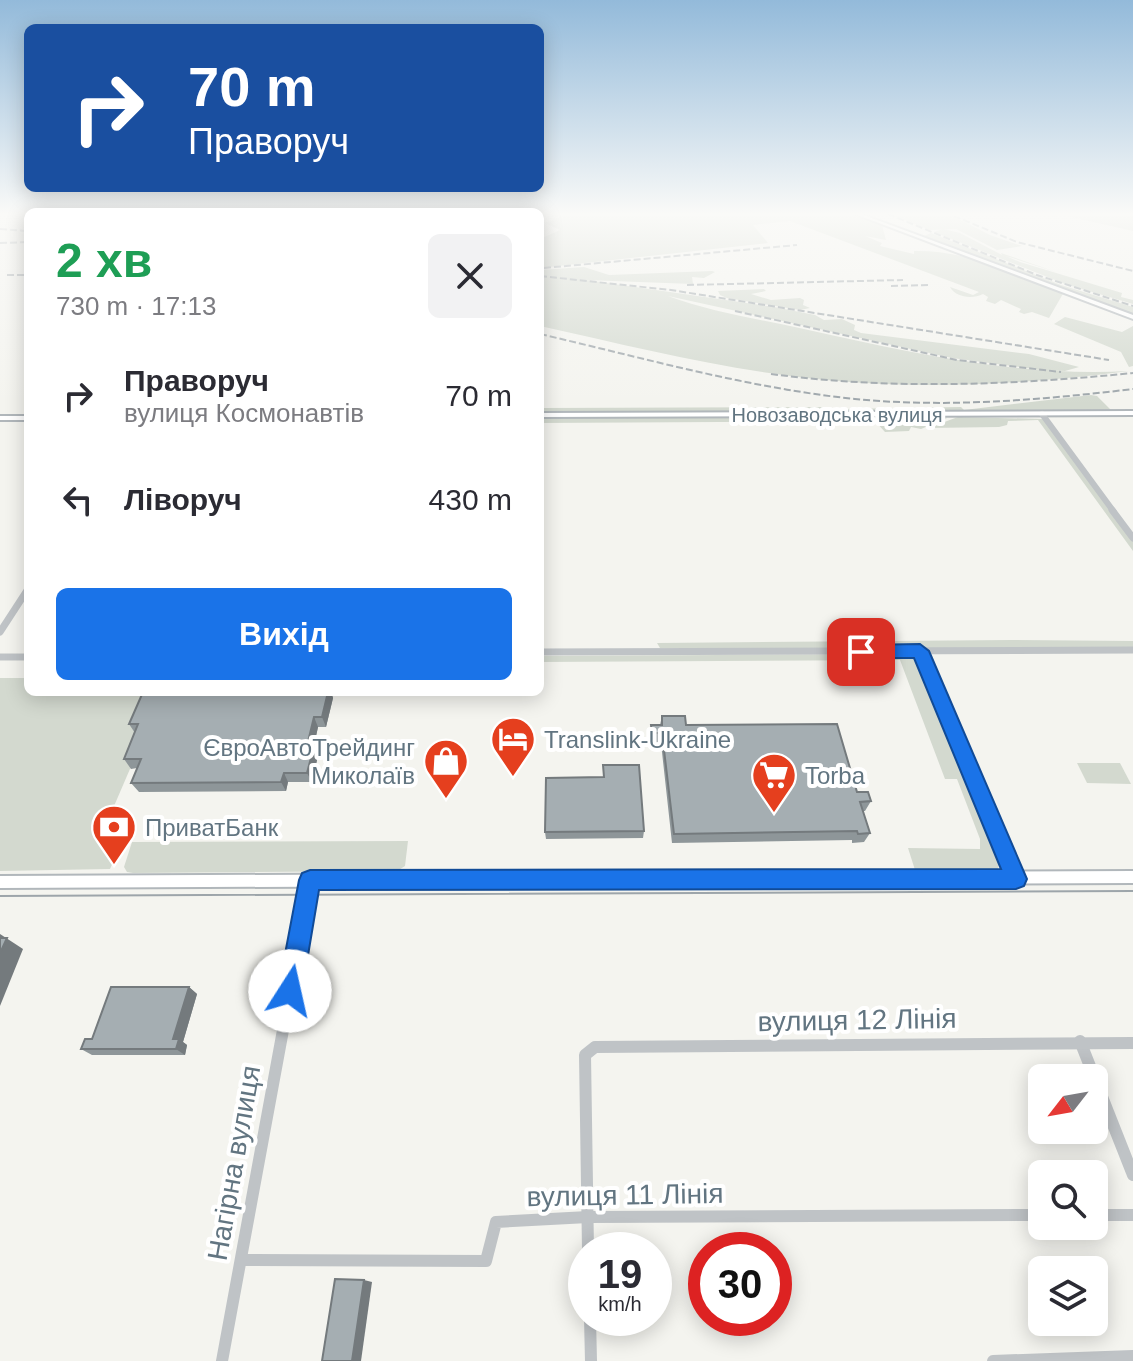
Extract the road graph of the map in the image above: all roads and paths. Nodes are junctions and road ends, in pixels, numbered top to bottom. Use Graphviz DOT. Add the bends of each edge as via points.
graph roads {
  1 [pos="1027,278"];
  2 [pos="1133,317"];
  3 [pos="1133,413"];
  4 [pos="1042,414"];
  5 [pos="544,415"];
  6 [pos="0,418"];
  7 [pos="24,418"];
  8 [pos="1133,538"];
  9 [pos="24,595"];
  10 [pos="0,632"];
  11 [pos="1133,650"];
  12 [pos="920,651"];
  13 [pos="544,652"];
  14 [pos="0,657"];
  15 [pos="24,657"];
  16 [pos="1133,877"];
  17 [pos="1016,879"];
  18 [pos="310,880"];
  19 [pos="0,882"];
  20 [pos="1080,1041"];
  21 [pos="1133,1043"];
  22 [pos="1133,1175"];
  23 [pos="1028,1215"];
  24 [pos="1108,1215"];
  25 [pos="1133,1215"];
  26 [pos="588,1217"];
  27 [pos="588,1232"];
  28 [pos="241,1260"];
  29 [pos="590,1336"];
  30 [pos="1133,1356"];
  31 [pos="222,1361"];
  32 [pos="591,1361"];
  33 [pos="993,1361"];
  1 -- 2 [label="main road"];
  3 -- 4 [label="main road, Новозаводська вулиця"];
  4 -- 5 [label="main road, Новозаводська вулиця"];
  4 -- 8 [label="street"];
  6 -- 7 [label="main road"];
  9 -- 10 [label="street"];
  11 -- 12 [label="street"];
  12 -- 13 [label="street"];
  12 -- 17 [label="street"];
  14 -- 15 [label="street"];
  16 -- 17 [label="main road"];
  17 -- 18 [label="main road"];
  18 -- 19 [label="main road"];
  18 -- 28 [label="street, Нагірна вулиця"];
  20 -- 21 [label="street, вулиця 12 Лінія"];
  20 -- 22 [label="street"];
  20 -- 26 [label="street, вулиця 12 Лінія" via="595,1047 585,1055"];
  23 -- 26 [label="street, вулиця 11 Лінія"];
  24 -- 25 [label="street"];
  26 -- 27 [label="street"];
  26 -- 28 [label="street, вулиця 11 Лінія" via="496,1222 486,1261"];
  28 -- 31 [label="street, Нагірна вулиця"];
  29 -- 32 [label="street"];
  30 -- 33 [label="street"];
}
